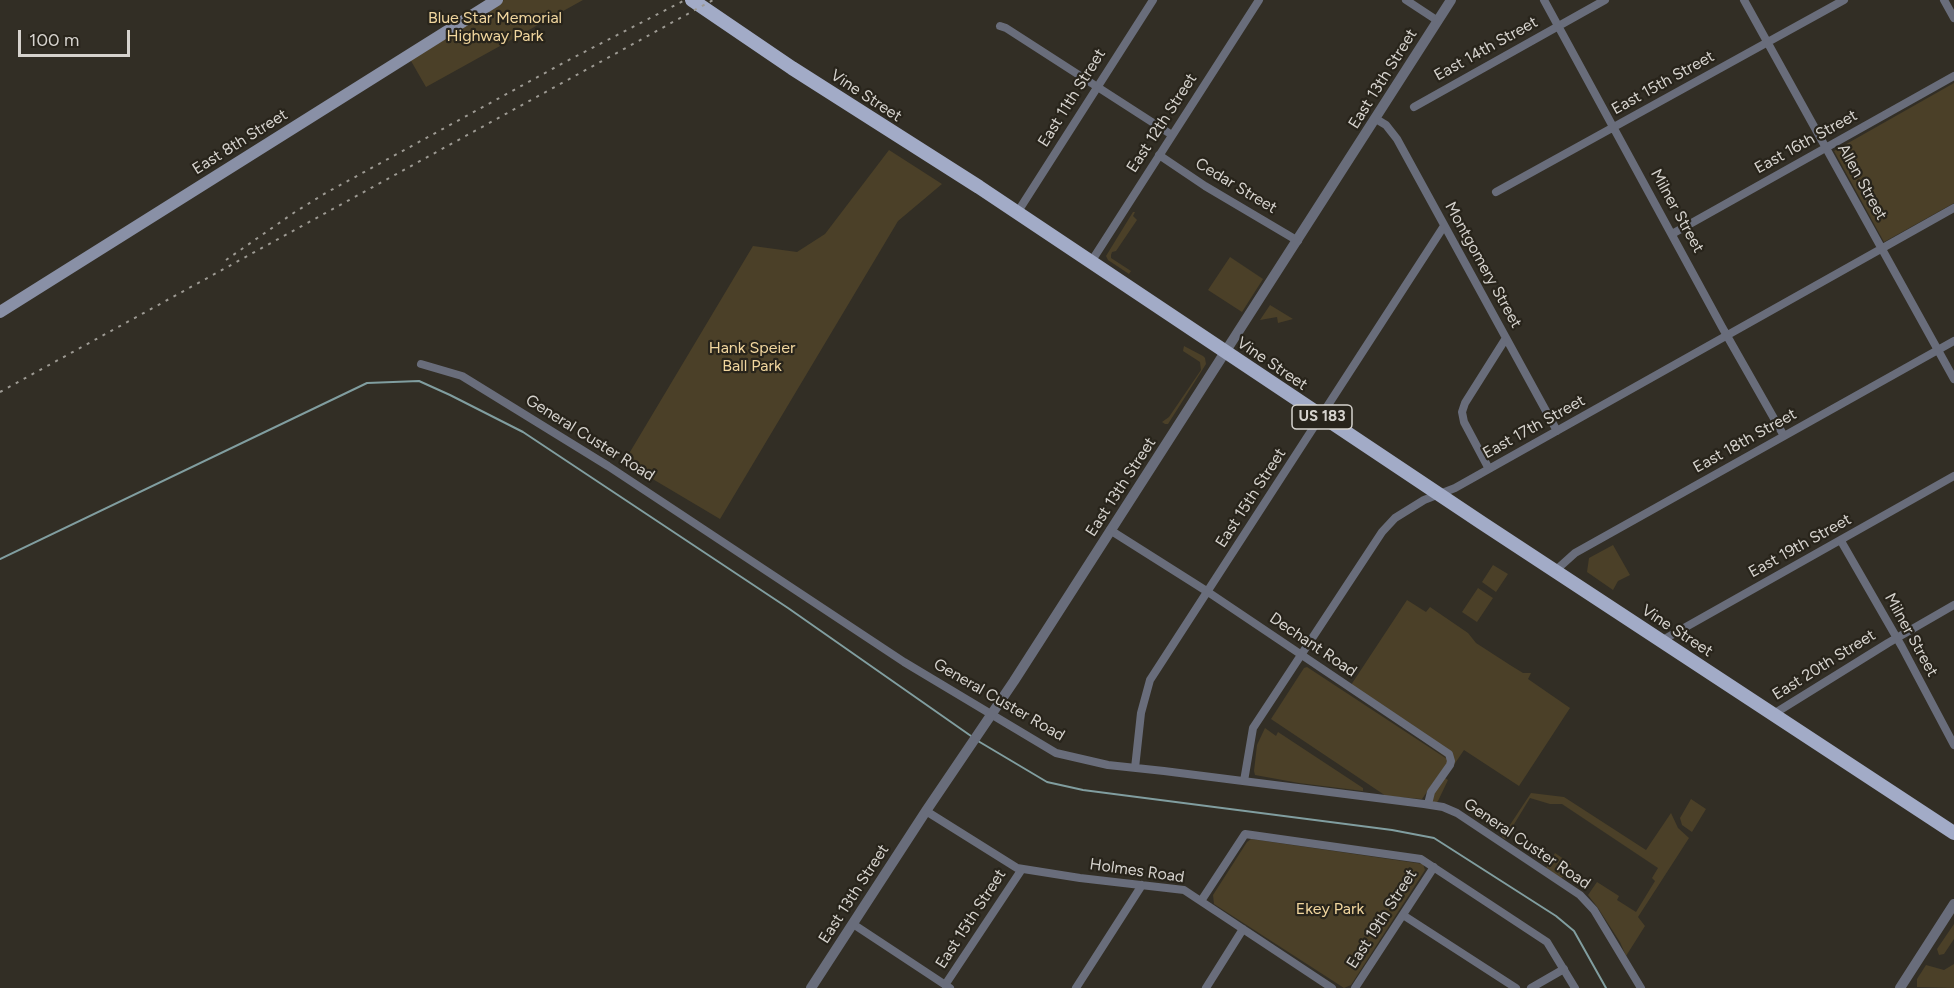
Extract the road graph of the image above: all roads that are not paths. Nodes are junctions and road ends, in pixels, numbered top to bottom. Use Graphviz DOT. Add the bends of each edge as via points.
graph roads {
  1 [pos="497,0"];
  2 [pos="692,0"];
  3 [pos="1153,0"];
  4 [pos="1406,0"];
  5 [pos="1451,0"];
  6 [pos="1544,0"];
  7 [pos="1605,0"];
  8 [pos="1744,0"];
  9 [pos="1844,0"];
  10 [pos="1944,0"];
  11 [pos="1255,1"];
  12 [pos="1954,18"];
  13 [pos="1438,21"];
  14 [pos="1000,26"];
  15 [pos="1558,26"];
  16 [pos="1767,42"];
  17 [pos="1954,76"];
  18 [pos="1097,87"];
  19 [pos="1414,107"];
  20 [pos="1376,119"];
  21 [pos="1613,127"];
  22 [pos="1172,135"];
  23 [pos="1826,148"];
  24 [pos="1160,155"];
  25 [pos="1496,192"];
  26 [pos="1954,208"];
  27 [pos="1017,213"];
  28 [pos="1444,226"];
  29 [pos="1672,234"];
  30 [pos="1298,241"];
  31 [pos="1882,249"];
  32 [pos="1091,262"];
  33 [pos="0,312"];
  34 [pos="1728,336"];
  35 [pos="1506,338"];
  36 [pos="1954,341"];
  37 [pos="1938,350"];
  38 [pos="1226,353"];
  39 [pos="421,364"];
  40 [pos="1954,380"];
  41 [pos="1321,416"];
  42 [pos="1557,431"];
  43 [pos="1784,436"];
  44 [pos="1489,469"];
  45 [pos="1954,476"];
  46 [pos="1440,495"];
  47 [pos="1110,531"];
  48 [pos="1841,541"];
  49 [pos="1555,571"];
  50 [pos="1208,592"];
  51 [pos="1954,605"];
  52 [pos="1897,638"];
  53 [pos="1661,641"];
  54 [pos="1302,654"];
  55 [pos="991,715"];
  56 [pos="1772,715"];
  57 [pos="1953,741"];
  58 [pos="1135,768"];
  59 [pos="1244,781"];
  60 [pos="1428,804"];
  61 [pos="926,811"];
  62 [pos="1954,833"];
  63 [pos="1434,867"];
  64 [pos="1022,869"];
  65 [pos="1142,885"];
  66 [pos="1201,901"];
  67 [pos="1954,904"];
  68 [pos="1402,915"];
  69 [pos="853,924"];
  70 [pos="1244,929"];
  71 [pos="1564,969"];
  72 [pos="948,986"];
  73 [pos="811,988"];
  74 [pos="1076,988"];
  75 [pos="1206,988"];
  76 [pos="1332,988"];
  77 [pos="1356,988"];
  78 [pos="1516,988"];
  79 [pos="1531,988"];
  80 [pos="1575,988"];
  81 [pos="1641,988"];
  82 [pos="1900,988"];
  1 -- 33 [label="main road, East 8th Street"];
  2 -- 27 [label="main road, Vine Street / US 183"];
  3 -- 18 [label="street, East 11th Street"];
  4 -- 13 [label="street"];
  5 -- 13 [label="street, East 13th Street"];
  6 -- 15 [label="street, Milner Street"];
  7 -- 15 [label="street, East 14th Street"];
  8 -- 16 [label="street, Allen Street"];
  9 -- 16 [label="street, East 15th Street"];
  10 -- 12 [label="street"];
  11 -- 22 [label="street, East 12th Street"];
  13 -- 20 [label="street, East 13th Street"];
  14 -- 18 [label="street"];
  15 -- 19 [label="street, East 14th Street"];
  15 -- 21 [label="street, Milner Street"];
  16 -- 21 [label="street, East 15th Street"];
  16 -- 23 [label="street, Allen Street"];
  17 -- 23 [label="street, East 16th Street"];
  18 -- 22 [label="street"];
  18 -- 27 [label="street, East 11th Street"];
  20 -- 28 [label="street, Montgomery Street" via="1392,130"];
  20 -- 30 [label="street, East 13th Street"];
  21 -- 25 [label="street, East 15th Street"];
  21 -- 29 [label="street, Milner Street"];
  22 -- 24 [label="street, East 12th Street"];
  23 -- 29 [label="street, East 16th Street"];
  23 -- 31 [label="street, Allen Street"];
  24 -- 30 [label="street, Cedar Street"];
  24 -- 32 [label="street, East 12th Street"];
  26 -- 31 [label="street, East 17th Street"];
  27 -- 32 [label="main road, Vine Street / US 183"];
  28 -- 35 [label="street, Montgomery Street"];
  28 -- 41 [label="street, East 15th Street"];
  29 -- 34 [label="street, Milner Street"];
  30 -- 38 [label="street, East 13th Street"];
  31 -- 34 [label="street, East 17th Street"];
  31 -- 37 [label="street, Allen Street"];
  32 -- 38 [label="main road, Vine Street / US 183"];
  34 -- 42 [label="street, East 17th Street"];
  34 -- 43 [label="street, Milner Street"];
  35 -- 42 [label="street, Montgomery Street"];
  35 -- 44 [label="street" via="1462,412"];
  36 -- 37 [label="street, East 18th Street"];
  37 -- 40 [label="street, Allen Street"];
  37 -- 43 [label="street, East 18th Street"];
  38 -- 41 [label="main road, Vine Street / US 183"];
  38 -- 47 [label="street, East 13th Street"];
  39 -- 55 [label="street, General Custer Road" via="462,376 501,400"];
  41 -- 46 [label="main road, Vine Street / US 183"];
  41 -- 50 [label="street, East 15th Street"];
  42 -- 44 [label="street, East 17th Street"];
  43 -- 49 [label="street, East 18th Street" via="1575,553"];
  44 -- 46 [label="street, East 17th Street"];
  45 -- 48 [label="street, East 19th Street"];
  46 -- 49 [label="main road, Vine Street / US 183"];
  46 -- 54 [label="street, East 17th Street" via="1424,500 1389,523"];
  47 -- 50 [label="street, Dechant Road"];
  47 -- 55 [label="street, East 13th Street"];
  48 -- 52 [label="street, Milner Street"];
  48 -- 53 [label="street, East 19th Street"];
  49 -- 53 [label="main road, Vine Street / US 183"];
  50 -- 54 [label="street, Dechant Road"];
  50 -- 58 [label="street, East 15th Street" via="1150,680 1141,713"];
  51 -- 52 [label="street, East 20th Street"];
  52 -- 56 [label="street, East 20th Street"];
  52 -- 57 [label="street, Milner Street"];
  53 -- 56 [label="main road, Vine Street / US 183"];
  54 -- 59 [label="street, East 17th Street" via="1253,728"];
  54 -- 60 [label="street, Dechant Road" via="1449,754 1450,765 1431,792"];
  55 -- 58 [label="street, General Custer Road" via="1056,753"];
  55 -- 61 [label="street, East 13th Street"];
  56 -- 62 [label="main road, Vine Street / US 183"];
  58 -- 59 [label="street, General Custer Road"];
  59 -- 60 [label="street, General Custer Road"];
  60 -- 81 [label="street, General Custer Road" via="1457,813 1580,895 1594,910"];
  61 -- 64 [label="street, Holmes Road"];
  61 -- 69 [label="street, East 13th Street"];
  63 -- 66 [label="street" via="1421,859 1245,834"];
  63 -- 68 [label="street, East 19th Street"];
  63 -- 71 [label="street" via="1547,942"];
  64 -- 65 [label="street, Holmes Road"];
  64 -- 72 [label="street, East 15th Street"];
  65 -- 66 [label="street, Holmes Road" via="1185,890"];
  65 -- 74 [label="street"];
  66 -- 70 [label="street, Holmes Road"];
  67 -- 82 [label="street"];
  68 -- 77 [label="street, East 19th Street"];
  68 -- 78 [label="street"];
  69 -- 72 [label="street"];
  69 -- 73 [label="street, East 13th Street"];
  70 -- 75 [label="street"];
  70 -- 76 [label="street, Holmes Road"];
  71 -- 79 [label="street"];
  71 -- 80 [label="street"];
}
